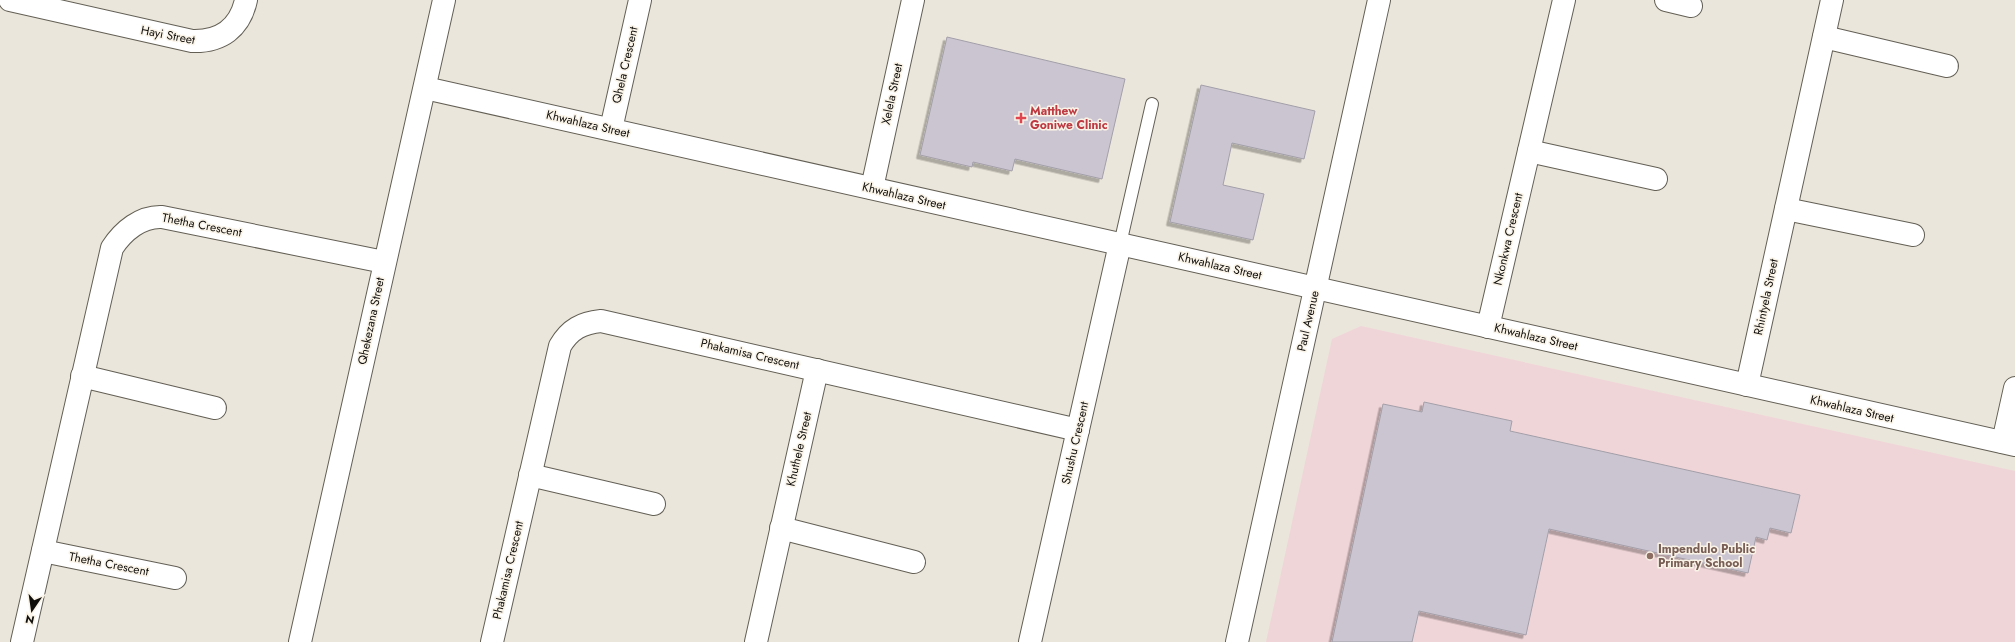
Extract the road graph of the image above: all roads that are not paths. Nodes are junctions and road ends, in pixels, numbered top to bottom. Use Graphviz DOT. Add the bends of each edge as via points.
graph roads {
  1 [pos="10,0"];
  2 [pos="246,0"];
  3 [pos="444,0"];
  4 [pos="640,0"];
  5 [pos="913,0"];
  6 [pos="1379,0"];
  7 [pos="1564,0"];
  8 [pos="1666,0"];
  9 [pos="1832,0"];
  10 [pos="1691,6"];
  11 [pos="70,7"];
  12 [pos="1824,37"];
  13 [pos="1947,66"];
  14 [pos="425,88"];
  15 [pos="1152,104"];
  16 [pos="611,130"];
  17 [pos="1529,151"];
  18 [pos="1656,179"];
  19 [pos="872,188"];
  20 [pos="1786,209"];
  21 [pos="1913,235"];
  22 [pos="1120,244"];
  23 [pos="384,262"];
  24 [pos="1316,288"];
  25 [pos="1488,327"];
  26 [pos="817,370"];
  27 [pos="82,376"];
  28 [pos="1747,385"];
  29 [pos="2015,388"];
  30 [pos="215,408"];
  31 [pos="1078,430"];
  32 [pos="2009,444"];
  33 [pos="530,475"];
  34 [pos="654,504"];
  35 [pos="781,528"];
  36 [pos="43,551"];
  37 [pos="914,562"];
  38 [pos="175,578"];
  39 [pos="22,642"];
  40 [pos="300,642"];
  41 [pos="492,642"];
  42 [pos="756,642"];
  43 [pos="1030,642"];
  44 [pos="1237,642"];
  1 -- 11 [label="street, Hayi Street"];
  2 -- 11 [label="street, Hayi Street" via="243,13 235,26 213,40 202,42"];
  3 -- 14 [label="street, Qhekezana Street"];
  4 -- 16 [label="street, Qhela Crescent"];
  5 -- 19 [label="street, Xelela Street"];
  6 -- 24 [label="street, Paul Avenue"];
  7 -- 17 [label="street, Nkonkwa Crescent"];
  8 -- 10 [label="street"];
  9 -- 12 [label="street, Rhintyela Street"];
  12 -- 13 [label="street"];
  12 -- 20 [label="street, Rhintyela Street"];
  14 -- 16 [label="street, Khwahlaza Street"];
  14 -- 23 [label="street, Qhekezana Street"];
  15 -- 22 [label="lane"];
  16 -- 19 [label="street, Khwahlaza Street"];
  17 -- 18 [label="street"];
  17 -- 25 [label="street, Nkonkwa Crescent"];
  19 -- 22 [label="street, Khwahlaza Street"];
  20 -- 21 [label="street"];
  20 -- 28 [label="street, Rhintyela Street"];
  22 -- 24 [label="street, Khwahlaza Street"];
  22 -- 31 [label="street, Shushu Crescent"];
  23 -- 27 [label="street, Thetha Crescent" via="162,217 143,221 125,232 112,248"];
  23 -- 40 [label="street, Qhekezana Street"];
  24 -- 25 [label="street, Khwahlaza Street"];
  24 -- 44 [label="street, Paul Avenue"];
  25 -- 28 [label="street, Khwahlaza Street"];
  26 -- 31 [label="street, Phakamisa Crescent"];
  26 -- 33 [label="street, Phakamisa Crescent" via="601,320 586,322 572,329 560,346"];
  26 -- 35 [label="street, Khuthele Street"];
  27 -- 30 [label="street"];
  27 -- 36 [label="street, Thetha Crescent"];
  28 -- 32 [label="street, Khwahlaza Street"];
  29 -- 32 [label="street"];
  31 -- 43 [label="street, Shushu Crescent"];
  33 -- 34 [label="street"];
  33 -- 41 [label="street, Phakamisa Crescent"];
  35 -- 37 [label="street"];
  35 -- 42 [label="street, Khuthele Street"];
  36 -- 38 [label="street, Thetha Crescent"];
  36 -- 39 [label="street, Thetha Crescent"];
}
